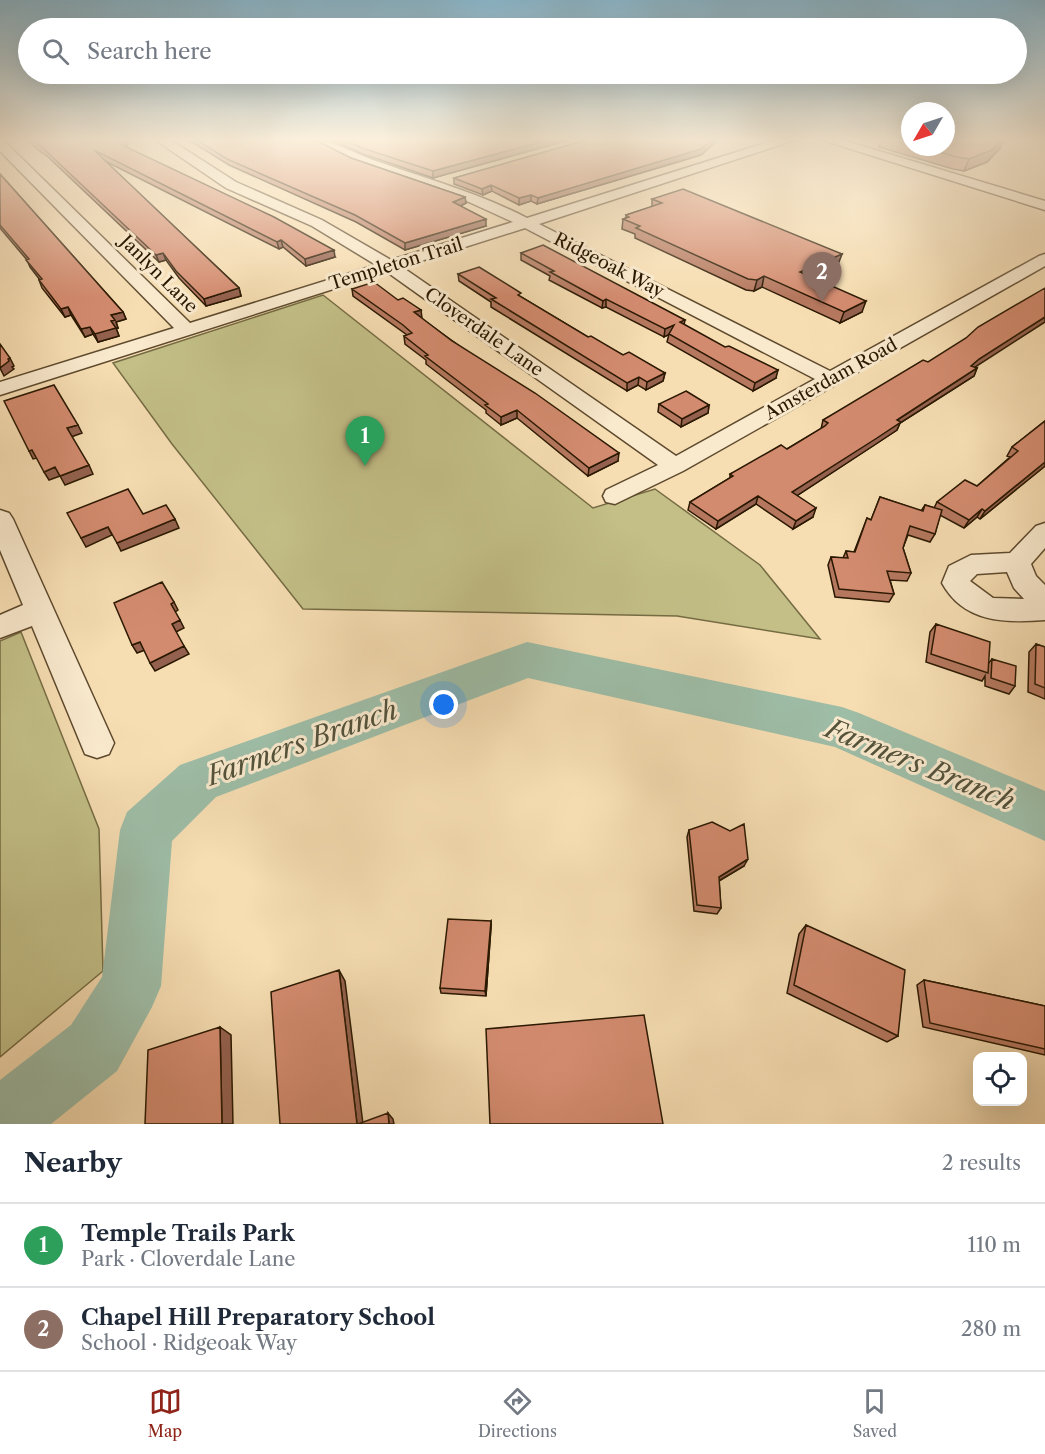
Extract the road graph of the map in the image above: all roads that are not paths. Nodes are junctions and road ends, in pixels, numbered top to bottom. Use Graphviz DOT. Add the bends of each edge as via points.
graph roads {
  1 [pos="48,191"];
  2 [pos="246,191"];
  3 [pos="455,191"];
  4 [pos="627,191"];
  5 [pos="997,191"];
  6 [pos="1045,206"];
  7 [pos="527,223"];
  8 [pos="1045,259"];
  9 [pos="389,266"];
  10 [pos="188,330"];
  11 [pos="832,380"];
  12 [pos="0,389"];
  13 [pos="675,466"];
  14 [pos="615,496"];
  15 [pos="0,519"];
  16 [pos="1045,532"];
  17 [pos="1021,571"];
  18 [pos="1045,603"];
  19 [pos="1045,609"];
  20 [pos="40,610"];
  21 [pos="0,627"];
  22 [pos="97,743"];
  1 -- 10 [label="street, Janlyn Lane"];
  2 -- 9 [label="street, Cloverdale Lane" via="317,223"];
  3 -- 7 [label="street, Ridgeoak Way"];
  4 -- 7 [label="street, Templeton Trail"];
  5 -- 6 [label="street"];
  7 -- 9 [label="street, Templeton Trail"];
  7 -- 11 [label="street, Ridgeoak Way"];
  8 -- 11 [label="street, Amsterdam Road"];
  9 -- 10 [label="street, Templeton Trail"];
  9 -- 13 [label="street, Cloverdale Lane"];
  10 -- 12 [label="street, Templeton Trail"];
  11 -- 13 [label="street, Amsterdam Road"];
  13 -- 14 [label="street, Amsterdam Road"];
  15 -- 20 [label="street"];
  16 -- 17 [label="street"];
  17 -- 18 [label="street"];
  17 -- 19 [label="street" via="971,565 959,573 956,583 965,596 986,609"];
  20 -- 21 [label="street"];
  20 -- 22 [label="street"];
}
